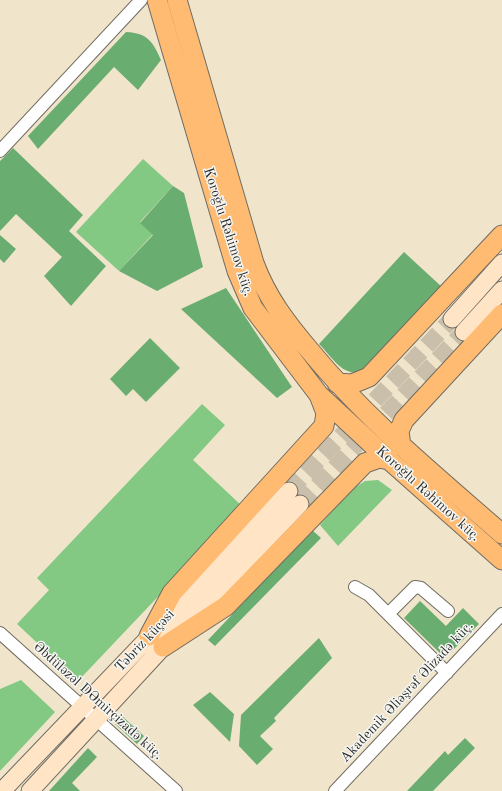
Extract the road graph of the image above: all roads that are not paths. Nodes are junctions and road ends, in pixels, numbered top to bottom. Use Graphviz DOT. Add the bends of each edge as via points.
graph roads {
  1 [pos="141,0"];
  2 [pos="157,0"];
  3 [pos="177,0"];
  4 [pos="0,151"];
  5 [pos="502,236"];
  6 [pos="502,263"];
  7 [pos="502,290"];
  8 [pos="502,314"];
  9 [pos="452,319"];
  10 [pos="464,332"];
  11 [pos="336,383"];
  12 [pos="319,395"];
  13 [pos="401,446"];
  14 [pos="389,460"];
  15 [pos="294,497"];
  16 [pos="502,534"];
  17 [pos="502,560"];
  18 [pos="355,587"];
  19 [pos="448,611"];
  20 [pos="388,614"];
  21 [pos="502,614"];
  22 [pos="0,633"];
  23 [pos="156,642"];
  24 [pos="447,673"];
  25 [pos="83,706"];
  26 [pos="97,718"];
  27 [pos="2,791"];
  28 [pos="30,791"];
  29 [pos="176,791"];
  30 [pos="335,791"];
  1 -- 4 [label="street"];
  2 -- 12 [label="main road, Koroğlu Rəhimov küç." via="243,287 253,308"];
  3 -- 11 [label="main road, Koroğlu Rəhimov küç." via="260,280 270,300 288,325"];
  5 -- 11 [label="main road" via="369,377 352,384"];
  6 -- 9 [label="main road"];
  7 -- 10 [label="main road"];
  8 -- 13 [label="main road" via="404,420 399,431"];
  11 -- 13 [label="main road, Koroğlu Rəhimov küç."];
  12 -- 14 [label="main road, Koroğlu Rəhimov küç."];
  12 -- 23 [label="main road" via="326,413 324,426 172,593"];
  13 -- 16 [label="main road, Koroğlu Rəhimov küç."];
  14 -- 17 [label="main road, Koroğlu Rəhimov küç."];
  14 -- 23 [label="main road" via="379,458 365,463 226,606"];
  15 -- 23 [label="main road, Təbriz küçəsi"];
  18 -- 20 [label="street" via="369,595"];
  19 -- 20 [label="street" via="421,588 415,587"];
  20 -- 24 [label="street"];
  21 -- 24 [label="street, Akademik Əliəşrəf Əlizadə küç."];
  22 -- 25 [label="street, Əbdüləzəl DƏmirçizadə küç."];
  23 -- 25 [label="main road, Təbriz küçəsi"];
  23 -- 26 [label="main road, Təbriz küçəsi"];
  24 -- 30 [label="street, Akademik Əliəşrəf Əlizadə küç."];
  25 -- 26 [label="street, Əbdüləzəl DƏmirçizadə küç."];
  25 -- 27 [label="main road, Təbriz küçəsi"];
  26 -- 28 [label="main road, Təbriz küçəsi"];
  26 -- 29 [label="street, Əbdüləzəl DƏmirçizadə küç."];
}
